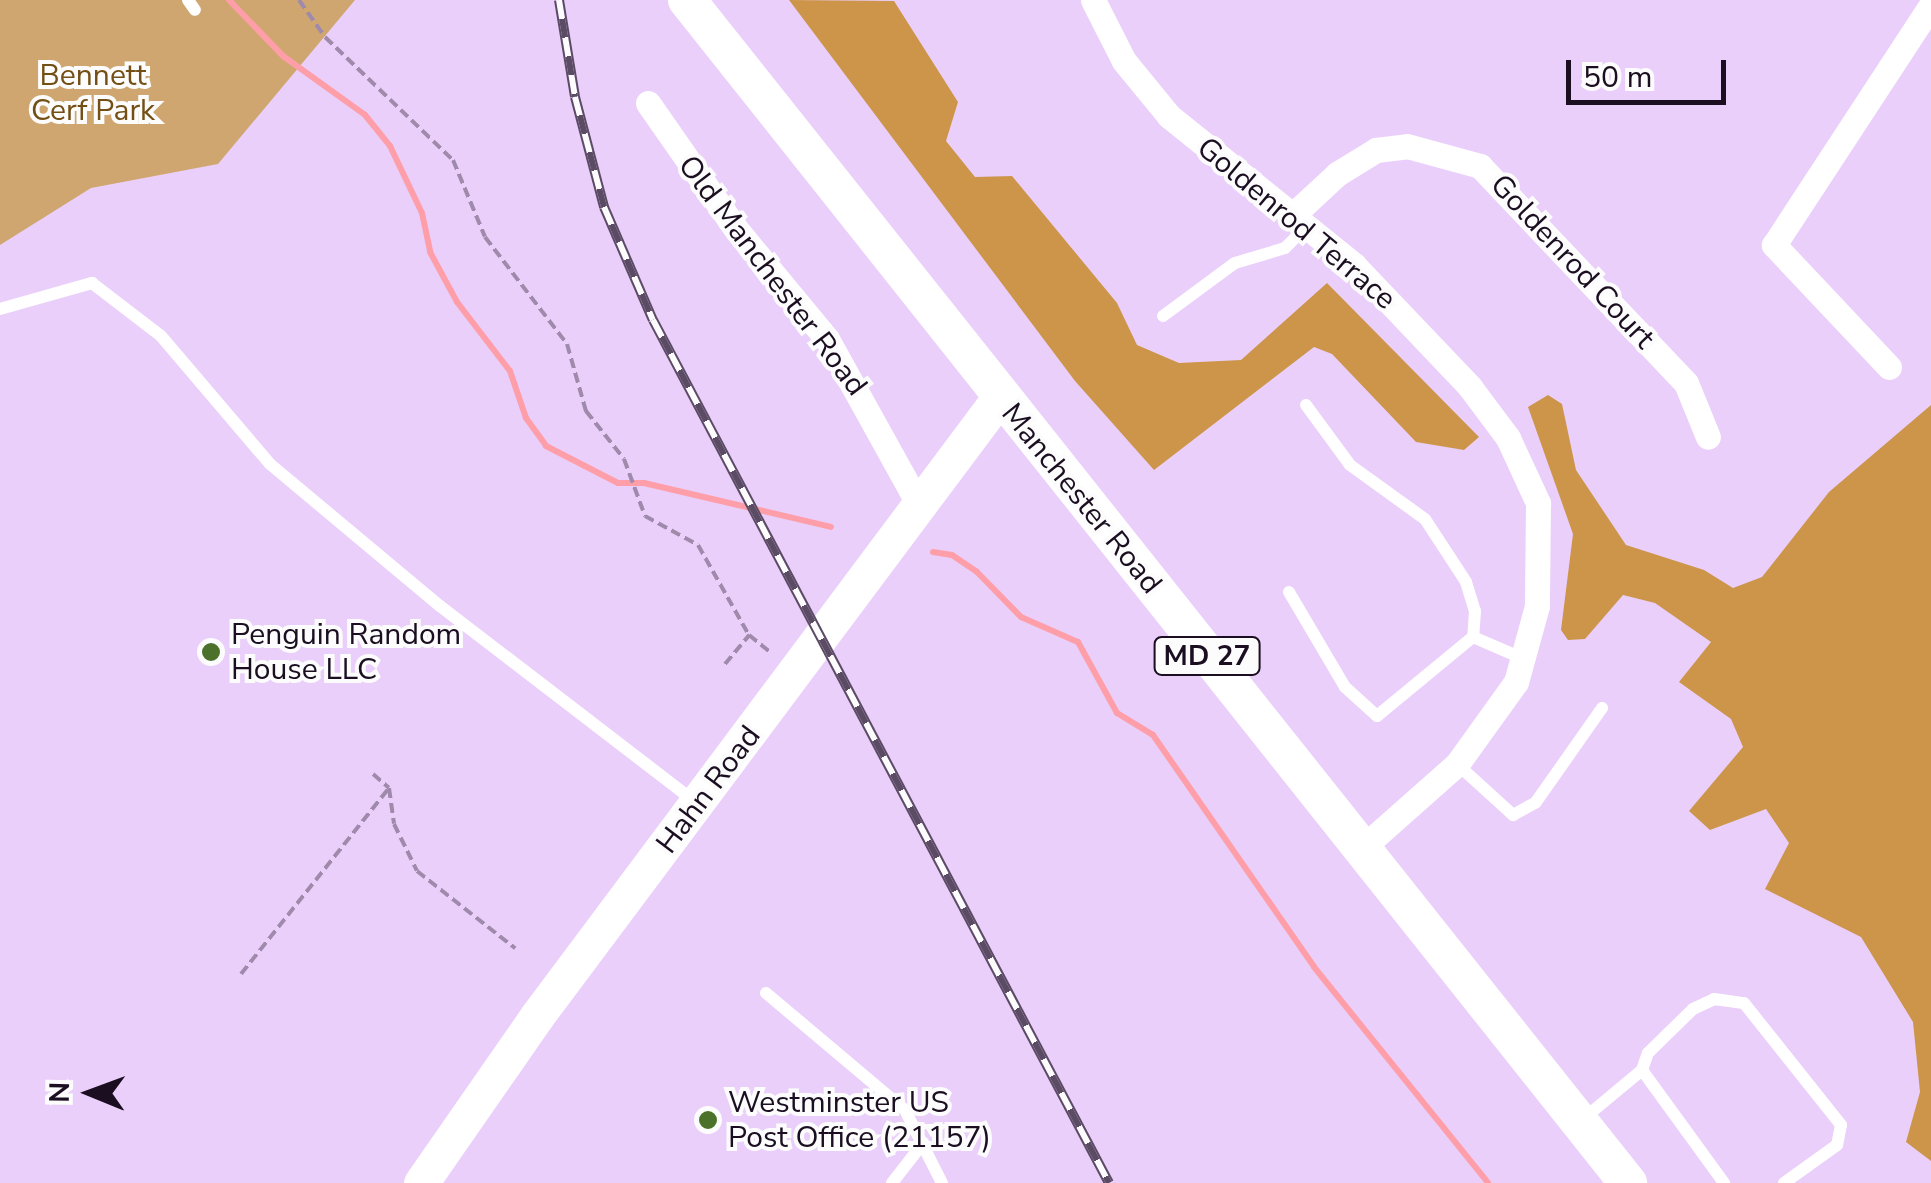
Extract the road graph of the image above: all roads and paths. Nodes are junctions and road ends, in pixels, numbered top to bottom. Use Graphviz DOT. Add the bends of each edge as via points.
graph roads {
  1 [pos="299,0"];
  2 [pos="687,0"];
  3 [pos="1094,0"];
  4 [pos="1931,4"];
  5 [pos="648,103"];
  6 [pos="1301,220"];
  7 [pos="0,309"];
  8 [pos="1163,316"];
  9 [pos="1889,368"];
  10 [pos="999,398"];
  11 [pos="1306,405"];
  12 [pos="1708,437"];
  13 [pos="919,505"];
  14 [pos="1289,592"];
  15 [pos="748,635"];
  16 [pos="1472,636"];
  17 [pos="1524,660"];
  18 [pos="725,664"];
  19 [pos="795,673"];
  20 [pos="1602,708"];
  21 [pos="1457,764"];
  22 [pos="372,774"];
  23 [pos="389,788"];
  24 [pos="698,805"];
  25 [pos="1362,848"];
  26 [pos="515,948"];
  27 [pos="241,974"];
  28 [pos="766,993"];
  29 [pos="1642,1070"];
  30 [pos="1579,1122"];
  31 [pos="923,1143"];
  32 [pos="422,1183"];
  33 [pos="892,1183"];
  34 [pos="942,1183"];
  35 [pos="1628,1183"];
  36 [pos="1724,1183"];
  37 [pos="1784,1183"];
  1 -- 15 [label="path" via="325,36 453,160 485,236 566,344 586,411 624,460 645,516 698,545"];
  2 -- 10 [label="main road, Manchester Road / MD 27"];
  3 -- 6 [label="street, Goldenrod Terrace" via="1148,94 1200,144"];
  4 -- 9 [label="street" via="1774,245"];
  5 -- 13 [label="street, Old Manchester Road" via="736,229 827,339"];
  6 -- 8 [label="lane" via="1285,248 1235,263"];
  6 -- 12 [label="street, Goldenrod Court" via="1338,174 1376,150 1408,146 1480,166 1686,384"];
  6 -- 17 [label="street, Goldenrod Terrace" via="1354,264 1470,387 1529,478 1542,538"];
  7 -- 24 [label="lane" via="92,283 161,336 270,464"];
  10 -- 13 [label="main road, Hahn Road"];
  10 -- 25 [label="main road, Manchester Road / MD 27"];
  11 -- 16 [label="lane" via="1350,465 1425,519 1466,582 1475,611"];
  13 -- 19 [label="main road, Hahn Road"];
  14 -- 16 [label="lane" via="1345,687 1377,716"];
  15 -- 18 [label="path"];
  15 -- 19 [label="path"];
  16 -- 17 [label="lane"];
  17 -- 21 [label="street, Goldenrod Terrace" via="1487,728"];
  19 -- 24 [label="main road, Hahn Road"];
  20 -- 21 [label="lane" via="1536,802 1513,815"];
  21 -- 25 [label="street, Goldenrod Terrace"];
  22 -- 23 [label="path"];
  23 -- 26 [label="path" via="394,824 417,871"];
  23 -- 27 [label="path"];
  24 -- 32 [label="main road, Hahn Road" via="537,1016"];
  25 -- 30 [label="main road, Manchester Road / MD 27"];
  28 -- 31 [label="lane" via="905,1110"];
  29 -- 30 [label="lane"];
  29 -- 36 [label="lane"];
  29 -- 37 [label="lane" via="1648,1053 1693,1009 1714,999 1744,1003 1842,1125 1837,1145"];
  30 -- 35 [label="main road, Manchester Road / MD 27"];
  31 -- 33 [label="lane"];
  31 -- 34 [label="lane"];
}
